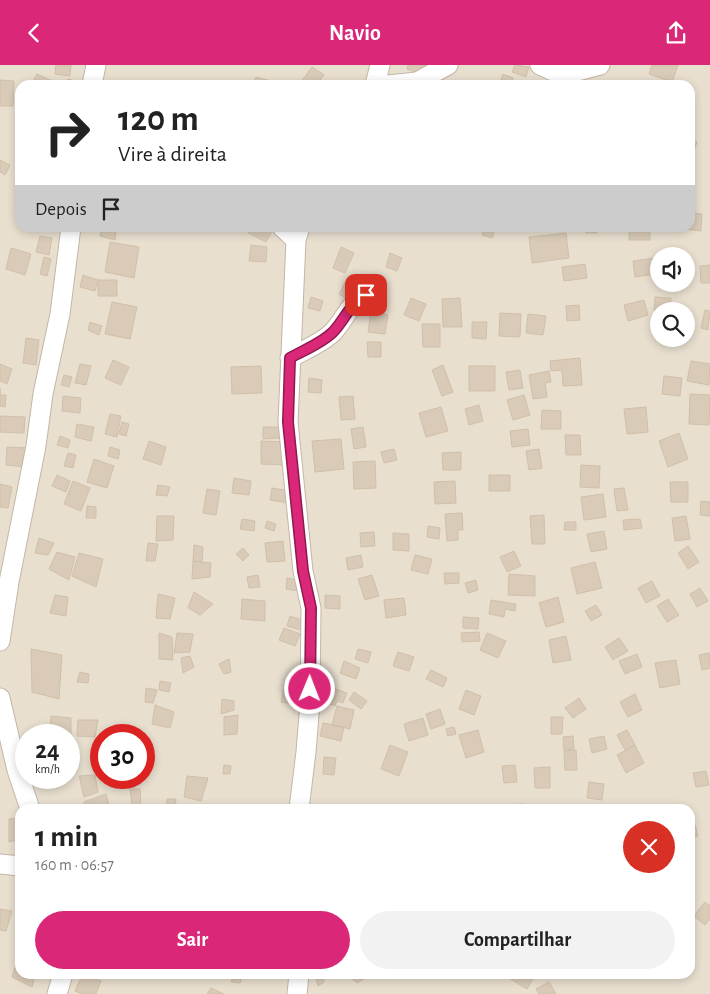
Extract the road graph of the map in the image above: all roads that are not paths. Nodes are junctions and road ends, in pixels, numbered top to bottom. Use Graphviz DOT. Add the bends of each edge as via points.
graph roads {
  1 [pos="380,65"];
  2 [pos="448,65"];
  3 [pos="540,65"];
  4 [pos="600,65"];
  5 [pos="376,80"];
  6 [pos="421,80"];
  7 [pos="70,232"];
  8 [pos="298,234"];
  9 [pos="366,295"];
  10 [pos="290,358"];
  11 [pos="0,641"];
  12 [pos="0,698"];
  13 [pos="28,804"];
  14 [pos="299,804"];
  15 [pos="0,864"];
  16 [pos="15,866"];
  17 [pos="62,979"];
  18 [pos="298,979"];
  19 [pos="58,994"];
  20 [pos="297,994"];
  1 -- 5 [label="street"];
  2 -- 6 [label="street"];
  3 -- 4 [label="street" via="562,75"];
  7 -- 11 [label="street" via="60,314"];
  8 -- 10 [label="street"];
  9 -- 10 [label="street" via="350,307 332,333"];
  10 -- 14 [label="street" via="288,422 303,571 311,608 310,702"];
  12 -- 13 [label="street"];
  15 -- 16 [label="street"];
  17 -- 19 [label="street"];
  18 -- 20 [label="street"];
}
